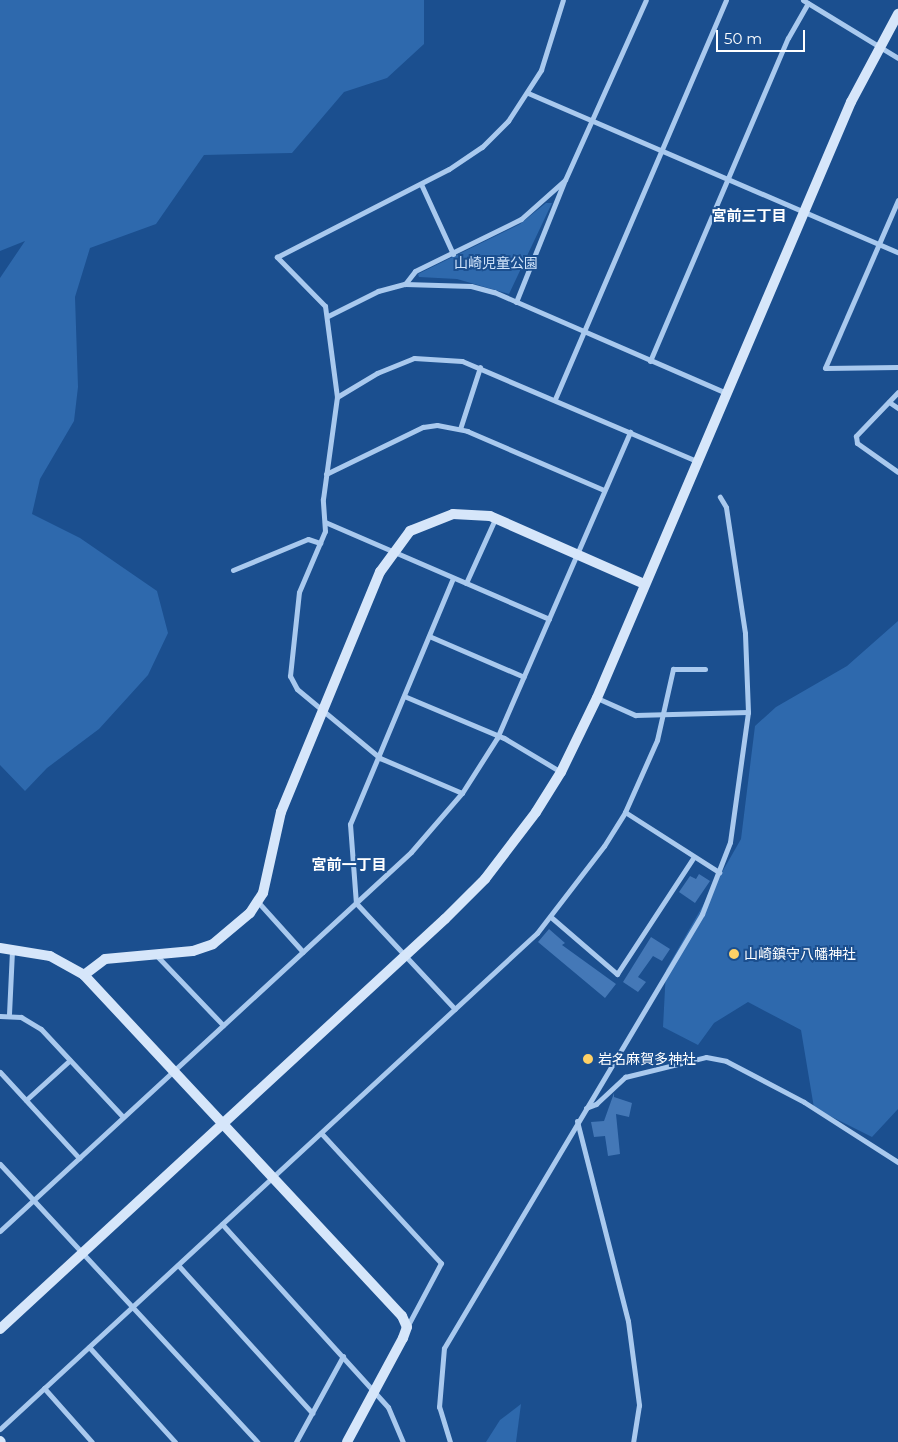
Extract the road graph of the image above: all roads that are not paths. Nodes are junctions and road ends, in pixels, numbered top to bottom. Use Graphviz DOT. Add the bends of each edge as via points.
graph roads {
  1 [pos="564,0"];
  2 [pos="646,0"];
  3 [pos="726,0"];
  4 [pos="805,2"];
  5 [pos="898,14"];
  6 [pos="880,46"];
  7 [pos="898,58"];
  8 [pos="528,93"];
  9 [pos="592,120"];
  10 [pos="661,150"];
  11 [pos="728,179"];
  12 [pos="565,180"];
  13 [pos="421,184"];
  14 [pos="898,200"];
  15 [pos="803,211"];
  16 [pos="879,244"];
  17 [pos="898,252"];
  18 [pos="453,254"];
  19 [pos="405,284"];
  20 [pos="516,302"];
  21 [pos="328,316"];
  22 [pos="583,332"];
  23 [pos="650,361"];
  24 [pos="480,367"];
  25 [pos="898,367"];
  26 [pos="898,392"];
  27 [pos="726,393"];
  28 [pos="337,397"];
  29 [pos="554,398"];
  30 [pos="889,402"];
  31 [pos="898,408"];
  32 [pos="460,429"];
  33 [pos="630,432"];
  34 [pos="697,461"];
  35 [pos="898,472"];
  36 [pos="326,474"];
  37 [pos="604,490"];
  38 [pos="720,497"];
  39 [pos="495,518"];
  40 [pos="325,522"];
  41 [pos="320,543"];
  42 [pos="392,551"];
  43 [pos="577,554"];
  44 [pos="233,570"];
  45 [pos="453,578"];
  46 [pos="466,583"];
  47 [pos="644,584"];
  48 [pos="549,619"];
  49 [pos="429,636"];
  50 [pos="705,669"];
  51 [pos="524,677"];
  52 [pos="404,696"];
  53 [pos="597,698"];
  54 [pos="323,711"];
  55 [pos="748,712"];
  56 [pos="665,715"];
  57 [pos="499,735"];
  58 [pos="378,756"];
  59 [pos="561,772"];
  60 [pos="462,794"];
  61 [pos="625,812"];
  62 [pos="694,857"];
  63 [pos="719,872"];
  64 [pos="258,901"];
  65 [pos="356,903"];
  66 [pos="552,918"];
  67 [pos="0,948"];
  68 [pos="12,948"];
  69 [pos="303,952"];
  70 [pos="156,954"];
  71 [pos="405,956"];
  72 [pos="84,975"];
  73 [pos="456,1009"];
  74 [pos="9,1014"];
  75 [pos="0,1016"];
  76 [pos="223,1025"];
  77 [pos="70,1060"];
  78 [pos="174,1071"];
  79 [pos="0,1072"];
  80 [pos="26,1100"];
  81 [pos="585,1108"];
  82 [pos="124,1117"];
  83 [pos="577,1120"];
  84 [pos="223,1123"];
  85 [pos="321,1133"];
  86 [pos="79,1158"];
  87 [pos="898,1162"];
  88 [pos="0,1164"];
  89 [pos="273,1177"];
  90 [pos="34,1200"];
  91 [pos="222,1224"];
  92 [pos="0,1232"];
  93 [pos="82,1253"];
  94 [pos="178,1265"];
  95 [pos="132,1307"];
  96 [pos="407,1328"];
  97 [pos="0,1329"];
  98 [pos="89,1347"];
  99 [pos="342,1356"];
  100 [pos="44,1388"];
  101 [pos="375,1391"];
  102 [pos="312,1413"];
  103 [pos="0,1429"];
  104 [pos="92,1442"];
  105 [pos="175,1442"];
  106 [pos="257,1442"];
  107 [pos="296,1442"];
  108 [pos="347,1442"];
  109 [pos="403,1442"];
  110 [pos="450,1442"];
  111 [pos="633,1442"];
  1 -- 8 [label="street" via="553,41"];
  2 -- 9 [label="street"];
  3 -- 10 [label="street"];
  4 -- 6 [label="street"];
  4 -- 11 [label="street"];
  5 -- 6 [label="street"];
  6 -- 7 [label="street"];
  6 -- 15 [label="street"];
  8 -- 9 [label="street"];
  8 -- 13 [label="street" via="482,148"];
  9 -- 10 [label="street"];
  9 -- 12 [label="street"];
  10 -- 11 [label="street"];
  10 -- 22 [label="street"];
  11 -- 15 [label="street"];
  11 -- 23 [label="street"];
  12 -- 18 [label="street" via="521,219"];
  12 -- 20 [label="street"];
  13 -- 18 [label="street"];
  13 -- 21 [label="street" via="277,257 315,292"];
  14 -- 16 [label="street"];
  15 -- 16 [label="street"];
  15 -- 27 [label="street"];
  16 -- 17 [label="street"];
  16 -- 25 [label="street" via="825,368"];
  18 -- 19 [label="street" via="414,271"];
  19 -- 20 [label="street" via="471,286"];
  19 -- 21 [label="street" via="378,291"];
  20 -- 22 [label="street"];
  21 -- 28 [label="street"];
  22 -- 23 [label="street"];
  22 -- 29 [label="street"];
  23 -- 27 [label="street"];
  24 -- 28 [label="street" via="462,361 414,358 376,373"];
  24 -- 29 [label="street"];
  24 -- 32 [label="street"];
  26 -- 30 [label="street"];
  27 -- 34 [label="street"];
  28 -- 36 [label="street"];
  29 -- 33 [label="street"];
  30 -- 31 [label="street"];
  30 -- 35 [label="street" via="856,436 857,443"];
  32 -- 36 [label="street" via="422,427"];
  32 -- 37 [label="street"];
  33 -- 34 [label="street"];
  33 -- 37 [label="street"];
  34 -- 47 [label="street"];
  36 -- 40 [label="street"];
  37 -- 43 [label="street"];
  38 -- 55 [label="street" via="726,507 745,633"];
  39 -- 42 [label="street" via="471,513 436,518 410,531"];
  39 -- 43 [label="street"];
  39 -- 46 [label="street"];
  40 -- 41 [label="street"];
  40 -- 42 [label="street"];
  41 -- 44 [label="street" via="308,539"];
  41 -- 54 [label="street" via="299,592 290,676 297,689"];
  42 -- 45 [label="street"];
  42 -- 54 [label="street"];
  43 -- 47 [label="street"];
  43 -- 48 [label="street"];
  45 -- 46 [label="street"];
  45 -- 49 [label="street"];
  46 -- 48 [label="street"];
  47 -- 53 [label="street"];
  48 -- 51 [label="street"];
  49 -- 51 [label="street"];
  49 -- 52 [label="street"];
  50 -- 56 [label="street" via="673,669"];
  51 -- 57 [label="street"];
  52 -- 57 [label="street"];
  52 -- 58 [label="street"];
  53 -- 56 [label="street" via="635,715"];
  53 -- 59 [label="street"];
  54 -- 58 [label="street"];
  54 -- 64 [label="street" via="281,812"];
  55 -- 56 [label="street"];
  55 -- 63 [label="street" via="735,819"];
  56 -- 61 [label="street"];
  57 -- 59 [label="street"];
  57 -- 60 [label="street"];
  58 -- 60 [label="street"];
  58 -- 65 [label="street" via="350,824"];
  59 -- 71 [label="street" via="486,879"];
  60 -- 65 [label="street" via="418,845"];
  61 -- 62 [label="street"];
  61 -- 66 [label="street"];
  62 -- 63 [label="street"];
  62 -- 66 [label="street" via="618,974"];
  63 -- 81 [label="street" via="702,914"];
  64 -- 69 [label="street"];
  64 -- 70 [label="street" via="234,930 213,944 193,951"];
  65 -- 69 [label="street"];
  65 -- 71 [label="street"];
  66 -- 73 [label="street"];
  67 -- 68 [label="street"];
  68 -- 72 [label="street" via="50,956"];
  68 -- 74 [label="street"];
  69 -- 76 [label="street"];
  70 -- 72 [label="street" via="104,959"];
  70 -- 76 [label="street"];
  71 -- 73 [label="street"];
  71 -- 84 [label="street"];
  72 -- 78 [label="street"];
  73 -- 85 [label="street"];
  74 -- 75 [label="street"];
  74 -- 77 [label="street" via="33,1022"];
  76 -- 78 [label="street"];
  77 -- 80 [label="street"];
  77 -- 82 [label="street"];
  78 -- 82 [label="street"];
  78 -- 84 [label="street"];
  79 -- 80 [label="street"];
  80 -- 86 [label="street"];
  81 -- 83 [label="street"];
  81 -- 87 [label="street" via="596,1104 625,1077 706,1057 726,1061 804,1102"];
  82 -- 86 [label="street"];
  83 -- 110 [label="street" via="444,1348 439,1406"];
  83 -- 111 [label="street" via="628,1321 639,1405"];
  84 -- 89 [label="street"];
  84 -- 93 [label="street"];
  85 -- 89 [label="street"];
  85 -- 96 [label="street" via="441,1263"];
  86 -- 90 [label="street"];
  88 -- 90 [label="street"];
  89 -- 91 [label="street"];
  89 -- 96 [label="street" via="402,1316"];
  90 -- 92 [label="street"];
  90 -- 93 [label="street"];
  91 -- 94 [label="street"];
  91 -- 99 [label="street"];
  93 -- 95 [label="street"];
  93 -- 97 [label="street"];
  94 -- 95 [label="street"];
  94 -- 102 [label="street"];
  95 -- 98 [label="street"];
  95 -- 106 [label="street"];
  96 -- 101 [label="street"];
  98 -- 100 [label="street"];
  98 -- 105 [label="street"];
  99 -- 101 [label="street"];
  99 -- 102 [label="street"];
  100 -- 103 [label="street"];
  100 -- 104 [label="street"];
  101 -- 108 [label="street"];
  101 -- 109 [label="street" via="388,1407"];
  102 -- 107 [label="street"];
}
